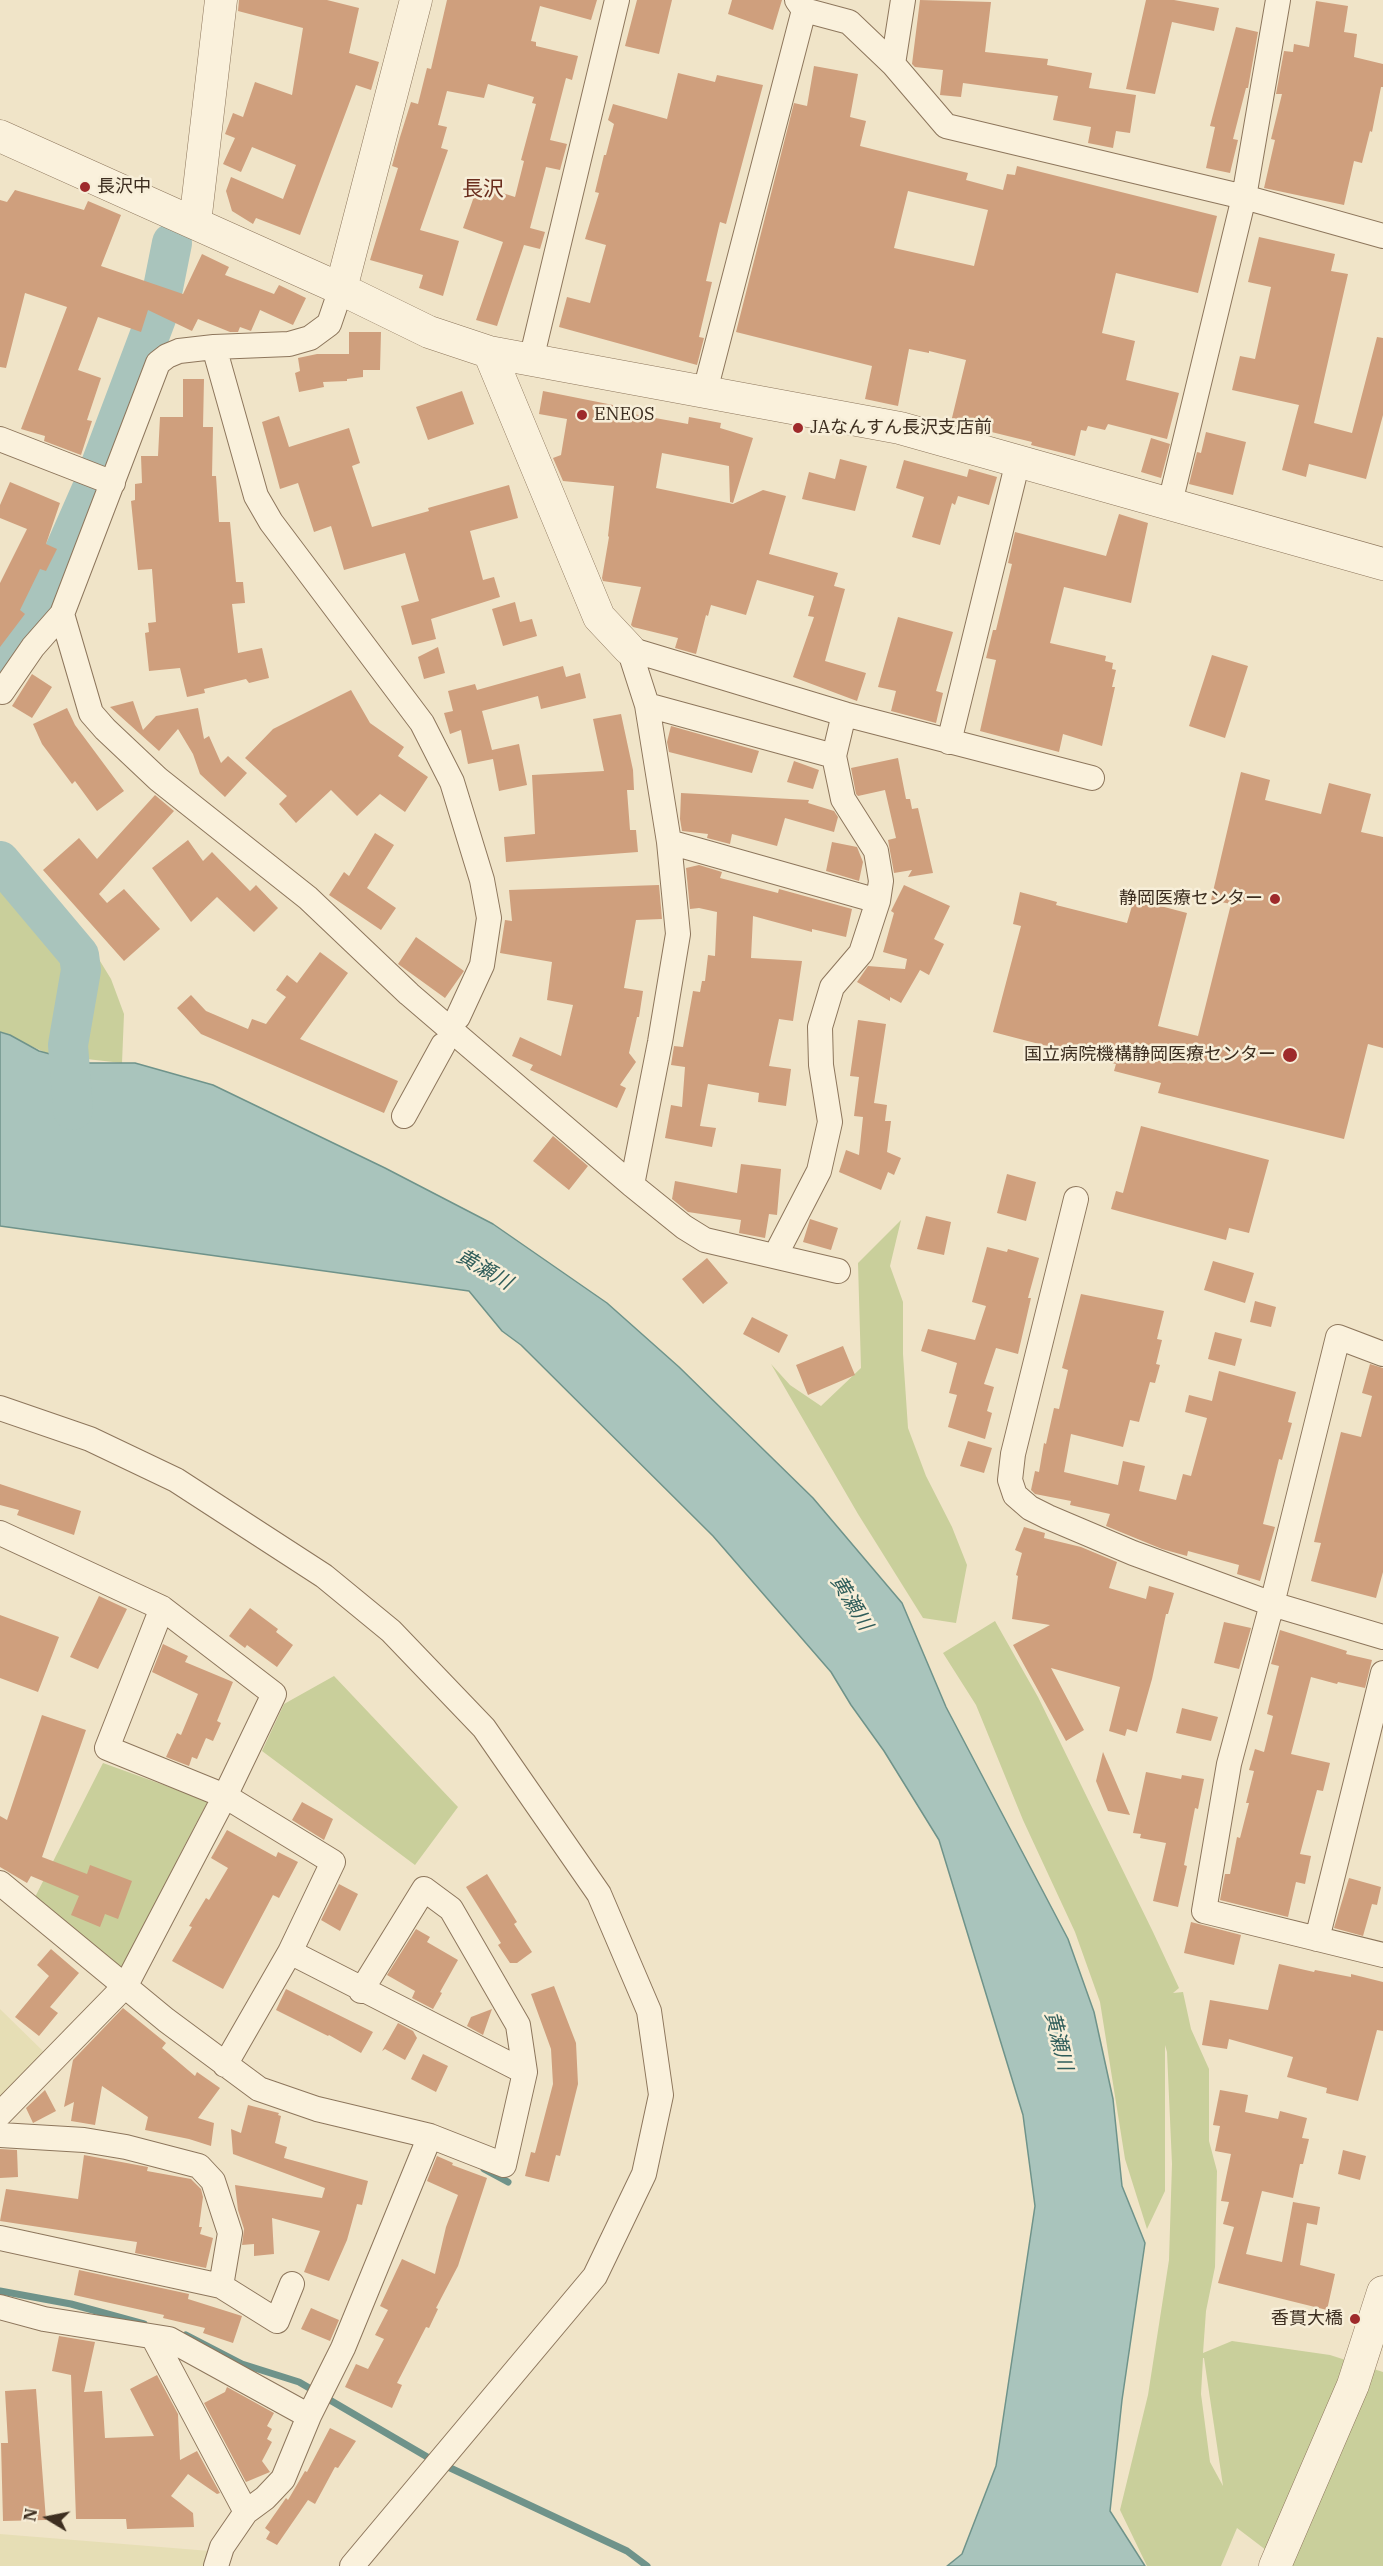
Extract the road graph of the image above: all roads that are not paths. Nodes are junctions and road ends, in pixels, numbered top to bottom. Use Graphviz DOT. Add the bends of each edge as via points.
graph roads {
  1 [pos="221,0"];
  2 [pos="416,0"];
  3 [pos="617,0"];
  4 [pos="903,0"];
  5 [pos="1278,0"];
  6 [pos="800,5"];
  7 [pos="893,64"];
  8 [pos="0,136"];
  9 [pos="1244,197"];
  10 [pos="195,223"];
  11 [pos="1383,236"];
  12 [pos="341,289"];
  13 [pos="214,347"];
  14 [pos="489,352"];
  15 [pos="531,360"];
  16 [pos="705,391"];
  17 [pos="0,439"];
  18 [pos="1018,460"];
  19 [pos="113,483"];
  20 [pos="1170,503"];
  21 [pos="1383,564"];
  22 [pos="62,614"];
  23 [pos="629,649"];
  24 [pos="0,690"];
  25 [pos="647,705"];
  26 [pos="844,714"];
  27 [pos="950,742"];
  28 [pos="834,756"];
  29 [pos="1092,778"];
  30 [pos="669,842"];
  31 [pos="878,901"];
  32 [pos="458,1017"];
  33 [pos="443,1045"];
  34 [pos="404,1116"];
  35 [pos="632,1185"];
  36 [pos="1076,1199"];
  37 [pos="775,1256"];
  38 [pos="838,1271"];
  39 [pos="1383,1354"];
  40 [pos="0,1408"];
  41 [pos="0,1533"];
  42 [pos="1272,1604"];
  43 [pos="162,1608"];
  44 [pos="1383,1637"];
  45 [pos="1383,1673"];
  46 [pos="225,1796"];
  47 [pos="0,1883"];
  48 [pos="1317,1939"];
  49 [pos="290,1952"];
  50 [pos="1383,1955"];
  51 [pos="126,1985"];
  52 [pos="362,1991"];
  53 [pos="225,2065"];
  54 [pos="525,2072"];
  55 [pos="0,2114"];
  56 [pos="0,2135"];
  57 [pos="430,2136"];
  58 [pos="0,2238"];
  59 [pos="292,2284"];
  60 [pos="221,2286"];
  61 [pos="1383,2292"];
  62 [pos="0,2307"];
  63 [pos="153,2337"];
  64 [pos="309,2416"];
  65 [pos="246,2512"];
  66 [pos="216,2566"];
  67 [pos="352,2566"];
  68 [pos="1275,2566"];
  1 -- 10 [label="street"];
  2 -- 12 [label="street"];
  3 -- 15 [label="street"];
  4 -- 7 [label="street"];
  5 -- 9 [label="street"];
  6 -- 7 [label="street" via="849,22"];
  6 -- 16 [label="street"];
  7 -- 9 [label="street" via="946,126"];
  8 -- 10 [label="street"];
  9 -- 11 [label="street"];
  9 -- 20 [label="street"];
  10 -- 12 [label="street"];
  12 -- 13 [label="street" via="329,324 309,338 289,344"];
  12 -- 14 [label="street" via="429,332"];
  13 -- 19 [label="street" via="179,351 158,363"];
  13 -- 32 [label="street" via="256,496 422,723 453,782 489,918 482,965"];
  14 -- 15 [label="street"];
  14 -- 23 [label="street" via="599,617"];
  15 -- 16 [label="street"];
  16 -- 18 [label="street" via="900,428"];
  17 -- 19 [label="street"];
  18 -- 20 [label="street"];
  18 -- 27 [label="street"];
  19 -- 22 [label="street"];
  20 -- 21 [label="street"];
  22 -- 24 [label="street"];
  22 -- 35 [label="street" via="91,713 105,729 158,779 308,898 409,994"];
  23 -- 25 [label="street"];
  23 -- 26 [label="street"];
  25 -- 28 [label="street"];
  25 -- 30 [label="street"];
  26 -- 27 [label="street"];
  26 -- 28 [label="street"];
  27 -- 29 [label="street"];
  28 -- 31 [label="street" via="843,799 876,851 881,881"];
  30 -- 31 [label="street"];
  30 -- 35 [label="street" via="678,934"];
  31 -- 37 [label="street" via="861,953 832,987 820,1027 830,1122 819,1171"];
  33 -- 34 [label="street"];
  35 -- 37 [label="street" via="705,1240"];
  36 -- 42 [label="street" via="1013,1454 1010,1479 1014,1495 1030,1508 1090,1535"];
  37 -- 38 [label="street"];
  39 -- 42 [label="street" via="1338,1337"];
  40 -- 67 [label="street" via="90,1439 176,1480 324,1575 391,1631 484,1728 599,1894 649,2011 660,2095 658,2106 644,2174 595,2276"];
  41 -- 43 [label="street"];
  42 -- 44 [label="street"];
  42 -- 48 [label="street" via="1228,1764 1204,1911"];
  43 -- 46 [label="street" via="273,1694"];
  43 -- 46 [label="street" via="107,1748"];
  45 -- 48 [label="street"];
  46 -- 49 [label="street" via="333,1862"];
  46 -- 51 [label="street"];
  47 -- 51 [label="street"];
  48 -- 50 [label="street"];
  49 -- 52 [label="street"];
  49 -- 53 [label="street"];
  51 -- 53 [label="street"];
  51 -- 55 [label="street"];
  52 -- 54 [label="street"];
  52 -- 54 [label="street" via="424,1889 451,1909 518,2025"];
  53 -- 57 [label="street" via="259,2089"];
  54 -- 57 [label="street" via="504,2165"];
  56 -- 60 [label="street" via="126,2146 199,2166 213,2181 230,2233"];
  57 -- 64 [label="street" via="343,2349"];
  58 -- 60 [label="street"];
  59 -- 60 [label="street" via="277,2321"];
  61 -- 68 [label="street" via="1353,2385"];
  62 -- 63 [label="street" via="44,2319"];
  63 -- 64 [label="street" via="177,2343"];
  63 -- 65 [label="street"];
  64 -- 65 [label="street" via="283,2479"];
  65 -- 66 [label="street" via="222,2547"];
}
